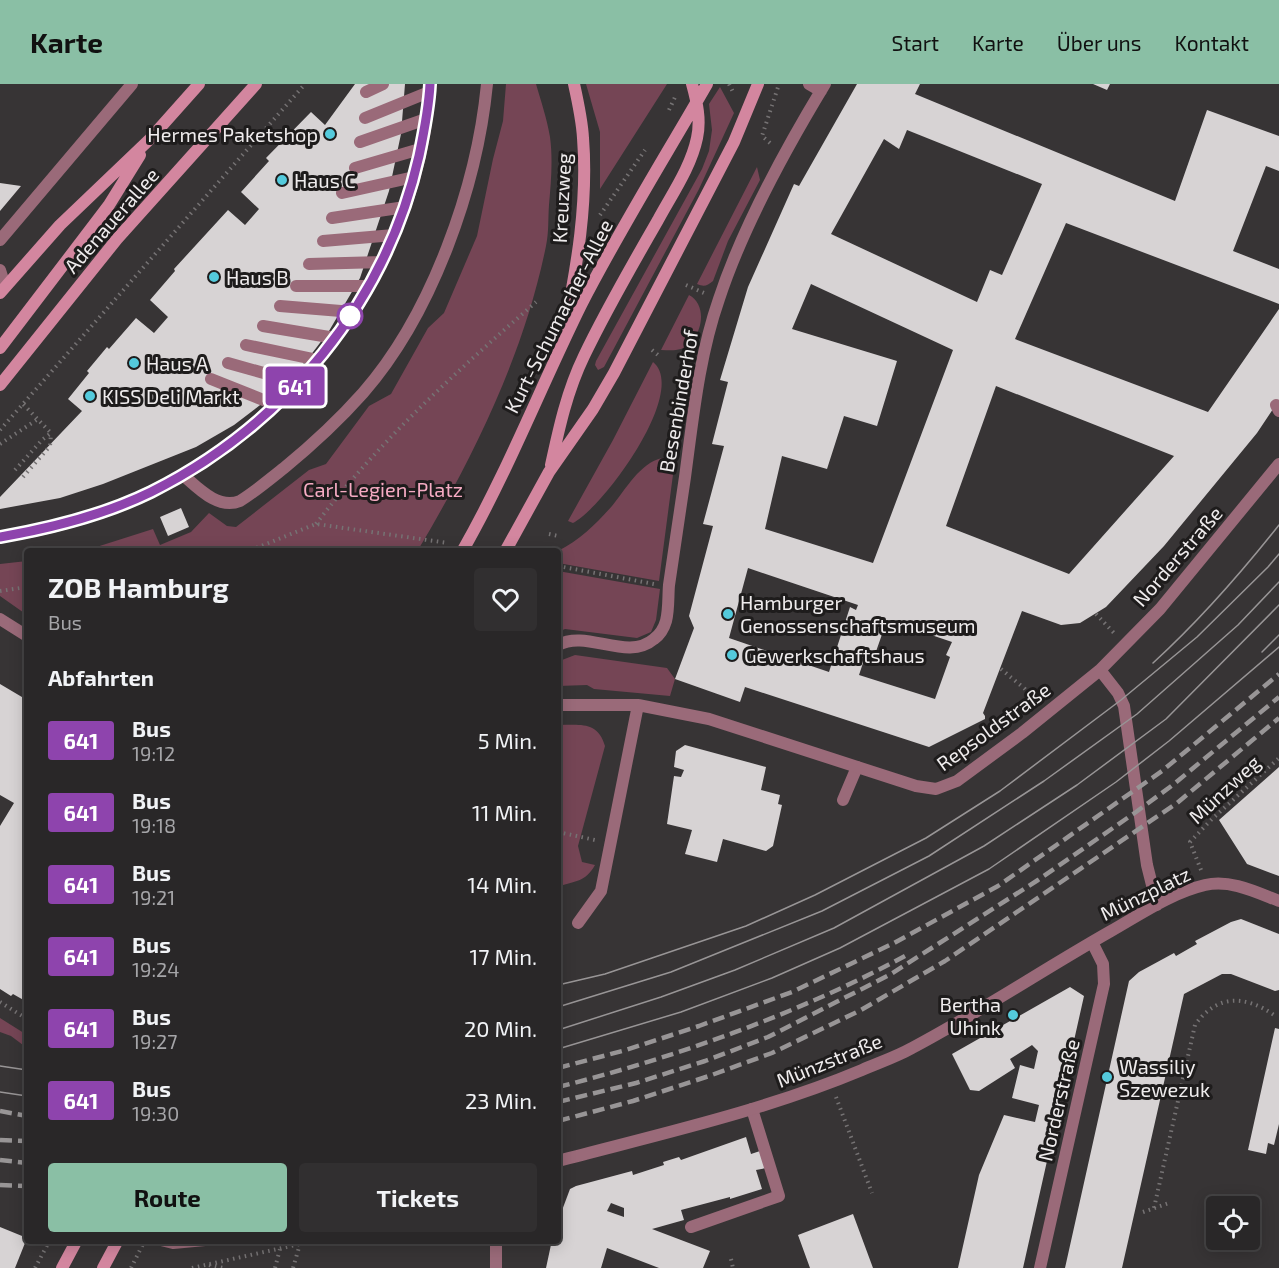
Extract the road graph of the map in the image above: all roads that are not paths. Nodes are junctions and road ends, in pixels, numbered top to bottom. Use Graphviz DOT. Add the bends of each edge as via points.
graph roads {
  1 [pos="132,84"];
  2 [pos="199,84"];
  3 [pos="256,84"];
  4 [pos="383,84"];
  5 [pos="487,84"];
  6 [pos="574,84"];
  7 [pos="692,84"];
  8 [pos="707,84"];
  9 [pos="758,84"];
  10 [pos="809,84"];
  11 [pos="823,87"];
  12 [pos="430,88"];
  13 [pos="366,92"];
  14 [pos="697,102"];
  15 [pos="365,118"];
  16 [pos="426,119"];
  17 [pos="150,139"];
  18 [pos="360,142"];
  19 [pos="420,149"];
  20 [pos="355,168"];
  21 [pos="414,177"];
  22 [pos="342,193"];
  23 [pos="405,207"];
  24 [pos="332,218"];
  25 [pos="394,235"];
  26 [pos="0,240"];
  27 [pos="322,241"];
  28 [pos="382,262"];
  29 [pos="309,264"];
  30 [pos="0,270"];
  31 [pos="296,286"];
  32 [pos="368,286"];
  33 [pos="3,290"];
  34 [pos="280,306"];
  35 [pos="353,312"];
  36 [pos="263,326"];
  37 [pos="335,338"];
  38 [pos="246,345"];
  39 [pos="0,348"];
  40 [pos="560,348"];
  41 [pos="318,360"];
  42 [pos="228,363"];
  43 [pos="211,380"];
  44 [pos="299,383"];
  45 [pos="0,385"];
  46 [pos="276,405"];
  47 [pos="1279,464"];
  48 [pos="549,472"];
  49 [pos="183,475"];
  50 [pos="0,537"];
  51 [pos="458,547"];
  52 [pos="507,548"];
  53 [pos="0,619"];
  54 [pos="24,634"];
  55 [pos="561,643"];
  56 [pos="1100,670"];
  57 [pos="561,705"];
  58 [pos="638,705"];
  59 [pos="857,767"];
  60 [pos="843,800"];
  61 [pos="1279,901"];
  62 [pos="1157,905"];
  63 [pos="578,923"];
  64 [pos="1092,942"];
  65 [pos="752,1109"];
  66 [pos="561,1160"];
  67 [pos="691,1227"];
  68 [pos="74,1244"];
  69 [pos="116,1244"];
  70 [pos="496,1244"];
  71 [pos="62,1268"];
  72 [pos="103,1268"];
  73 [pos="496,1268"];
  74 [pos="1040,1268"];
  1 -- 26 [label="street"];
  2 -- 17 [label="main road, Adenauerallee"];
  3 -- 45 [label="main road, Adenauerallee" via="117,239"];
  4 -- 13 [label="street"];
  5 -- 49 [label="street" via="476,156 447,248 407,331 364,392 296,458 240,501 216,500"];
  6 -- 40 [label="main road, Kreuzweg" via="584,138 583,206"];
  7 -- 14 [label="main road"];
  8 -- 14 [label="main road, Kurt-Schumacher-Allee"];
  9 -- 48 [label="main road, Kurt-Schumacher-Allee" via="734,142 614,373"];
  10 -- 11 [label="street, Besenbinderhof"];
  11 -- 55 [label="street, Besenbinderhof" via="772,180 718,300 694,406 663,631 642,646 567,639"];
  12 -- 15 [label="street"];
  12 -- 16 [label="street"];
  14 -- 40 [label="main road, Kurt-Schumacher-Allee"];
  14 -- 48 [label="main road, Kurt-Schumacher-Allee" via="698,136 690,161 583,359 567,396"];
  16 -- 18 [label="street"];
  16 -- 19 [label="street"];
  17 -- 33 [label="main road, Adenauerallee" via="60,225"];
  17 -- 39 [label="main road, Adenauerallee" via="109,205"];
  19 -- 20 [label="street"];
  19 -- 21 [label="street"];
  21 -- 22 [label="street"];
  21 -- 23 [label="street"];
  23 -- 24 [label="street"];
  23 -- 25 [label="street"];
  25 -- 27 [label="street"];
  25 -- 28 [label="street"];
  28 -- 29 [label="street"];
  28 -- 32 [label="street"];
  30 -- 33 [label="street"];
  31 -- 32 [label="street"];
  32 -- 35 [label="street"];
  34 -- 35 [label="street"];
  35 -- 37 [label="street"];
  36 -- 37 [label="street"];
  37 -- 41 [label="street"];
  38 -- 41 [label="street"];
  40 -- 51 [label="main road, Kurt-Schumacher-Allee" via="492,496"];
  41 -- 44 [label="street"];
  42 -- 44 [label="street"];
  43 -- 46 [label="street"];
  44 -- 46 [label="street"];
  46 -- 49 [label="street" via="214,456"];
  47 -- 56 [label="street, Norderstraße" via="1167,600"];
  48 -- 52 [label="main road, Kurt-Schumacher-Allee"];
  49 -- 50 [label="street" via="118,506 67,523"];
  53 -- 54 [label="street"];
  56 -- 59 [label="street, Repsoldstraße" via="957,781 936,789"];
  56 -- 62 [label="street" via="1124,706 1147,865"];
  57 -- 58 [label="street, Repsoldstraße"];
  58 -- 59 [label="street, Repsoldstraße" via="709,719"];
  58 -- 63 [label="street" via="601,891"];
  59 -- 60 [label="street"];
  61 -- 62 [label="street, Münzplatz" via="1228,884 1207,885"];
  62 -- 64 [label="street, Münzplatz"];
  64 -- 65 [label="street, Münzstraße" via="911,1049 831,1083"];
  64 -- 74 [label="street, Norderstraße" via="1103,964 1104,984"];
  65 -- 66 [label="street, Münzstraße"];
  65 -- 67 [label="street" via="779,1196"];
  68 -- 71 [label="main road"];
  69 -- 72 [label="main road"];
  70 -- 73 [label="street"];
}
